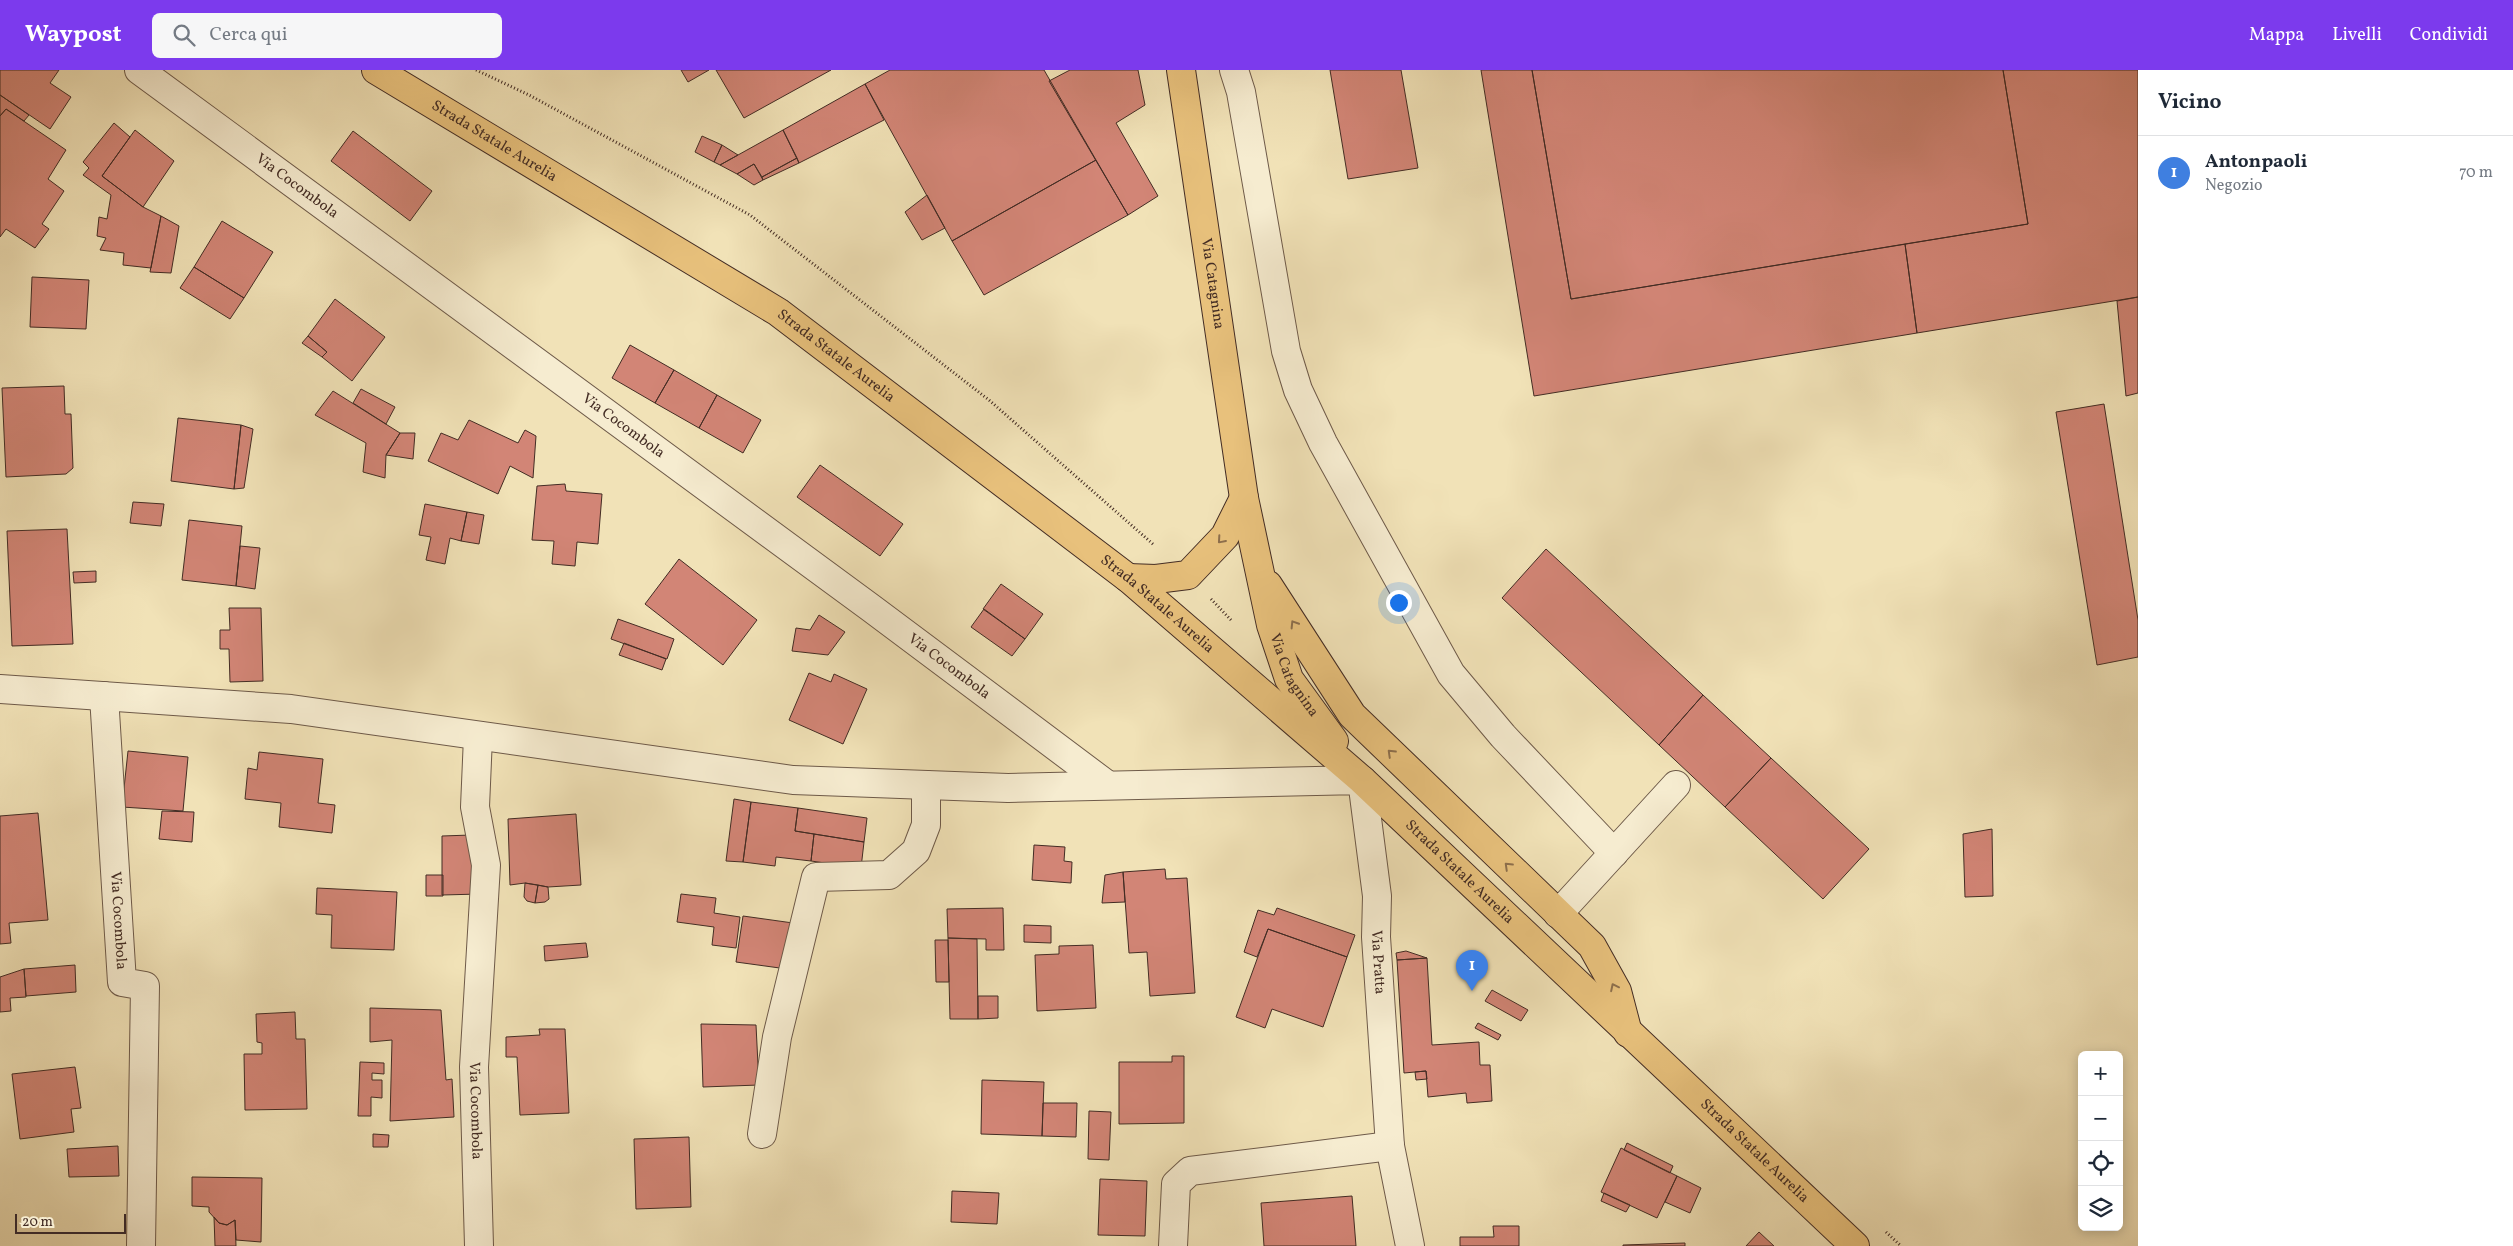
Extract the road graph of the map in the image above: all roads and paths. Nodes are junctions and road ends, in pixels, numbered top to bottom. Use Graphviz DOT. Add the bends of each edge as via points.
graph roads {
  1 [pos="139,70"];
  2 [pos="376,70"];
  3 [pos="476,70"];
  4 [pos="1181,70"];
  5 [pos="1234,70"];
  6 [pos="1244,498"];
  7 [pos="1260,573"];
  8 [pos="1188,575"];
  9 [pos="1128,578"];
  10 [pos="1233,622"];
  11 [pos="0,689"];
  12 [pos="104,696"];
  13 [pos="478,737"];
  14 [pos="1362,780"];
  15 [pos="926,784"];
  16 [pos="1106,784"];
  17 [pos="1676,785"];
  18 [pos="1614,853"];
  19 [pos="1558,914"];
  20 [pos="1628,1034"];
  21 [pos="762,1134"];
  22 [pos="1390,1146"];
  23 [pos="141,1246"];
  24 [pos="478,1246"];
  25 [pos="1173,1246"];
  26 [pos="1410,1246"];
  27 [pos="1855,1246"];
  1 -- 16 [label="street, Via Cocombola"];
  2 -- 9 [label="main road, Strada Statale Aurelia" via="778,312"];
  3 -- 8 [label="path" via="529,95 750,215 989,400"];
  4 -- 6 [label="main road, Via Catagnina"];
  5 -- 18 [label="street" via="1241,92 1286,352 1298,390 1323,443 1450,674 1502,736"];
  6 -- 7 [label="main road, Via Catagnina"];
  6 -- 8 [label="main road, one-way" via="1225,536"];
  7 -- 14 [label="main road, Via Catagnina" via="1271,625 1289,679"];
  19 -- 7 [label="main road, one-way" via="1352,715"];
  8 -- 9 [label="main road"];
  8 -- 10 [label="path"];
  9 -- 14 [label="main road, Strada Statale Aurelia"];
  11 -- 12 [label="street"];
  12 -- 13 [label="street" via="291,710"];
  12 -- 23 [label="street, Via Cocombola" via="122,982 146,986"];
  13 -- 15 [label="street" via="792,780"];
  13 -- 24 [label="street, Via Cocombola" via="475,807 486,865 474,1067"];
  14 -- 16 [label="street"];
  14 -- 20 [label="main road, Strada Statale Aurelia"];
  14 -- 22 [label="street, Via Pratta" via="1377,896 1376,938"];
  15 -- 16 [label="street" via="1008,788"];
  15 -- 21 [label="street" via="926,824 916,851 889,875 816,877 777,1037"];
  17 -- 18 [label="street"];
  18 -- 19 [label="street"];
  20 -- 19 [label="main road, one-way" via="1617,991 1592,946"];
  20 -- 27 [label="main road, Strada Statale Aurelia"];
  22 -- 25 [label="street" via="1190,1171 1176,1184"];
  22 -- 26 [label="street, Via Pratta"];
}
